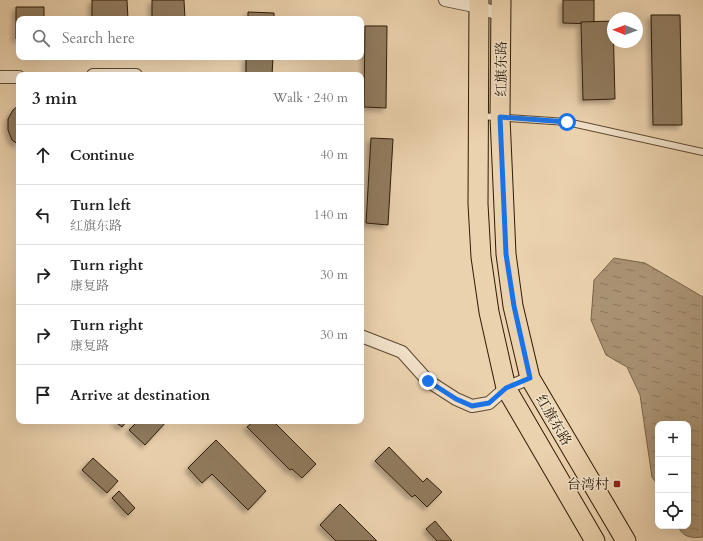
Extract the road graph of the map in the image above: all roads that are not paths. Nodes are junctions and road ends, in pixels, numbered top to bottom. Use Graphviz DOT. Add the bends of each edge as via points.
graph roads {
  1 [pos="446,0"];
  2 [pos="479,3"];
  3 [pos="501,7"];
  4 [pos="0,77"];
  5 [pos="16,77"];
  6 [pos="478,116"];
  7 [pos="500,117"];
  8 [pos="703,152"];
  9 [pos="364,337"];
  10 [pos="530,378"];
  11 [pos="506,388"];
  12 [pos="595,541"];
  13 [pos="626,541"];
  1 -- 2 [label="street"];
  2 -- 3 [label="street"];
  2 -- 6 [label="main road, 红旗东路"];
  3 -- 7 [label="main road, 红旗东路"];
  4 -- 5 [label="street"];
  6 -- 7 [label="lane"];
  6 -- 11 [label="main road, 红旗东路" via="481,257 489,312"];
  7 -- 8 [label="lane" via="567,122"];
  7 -- 10 [label="main road, 红旗东路" via="506,254 514,306"];
  9 -- 11 [label="street" via="402,352 428,381 472,406 489,403"];
  10 -- 11 [label="street"];
  10 -- 13 [label="main road, 红旗东路"];
  11 -- 12 [label="main road, 红旗东路"];
}
